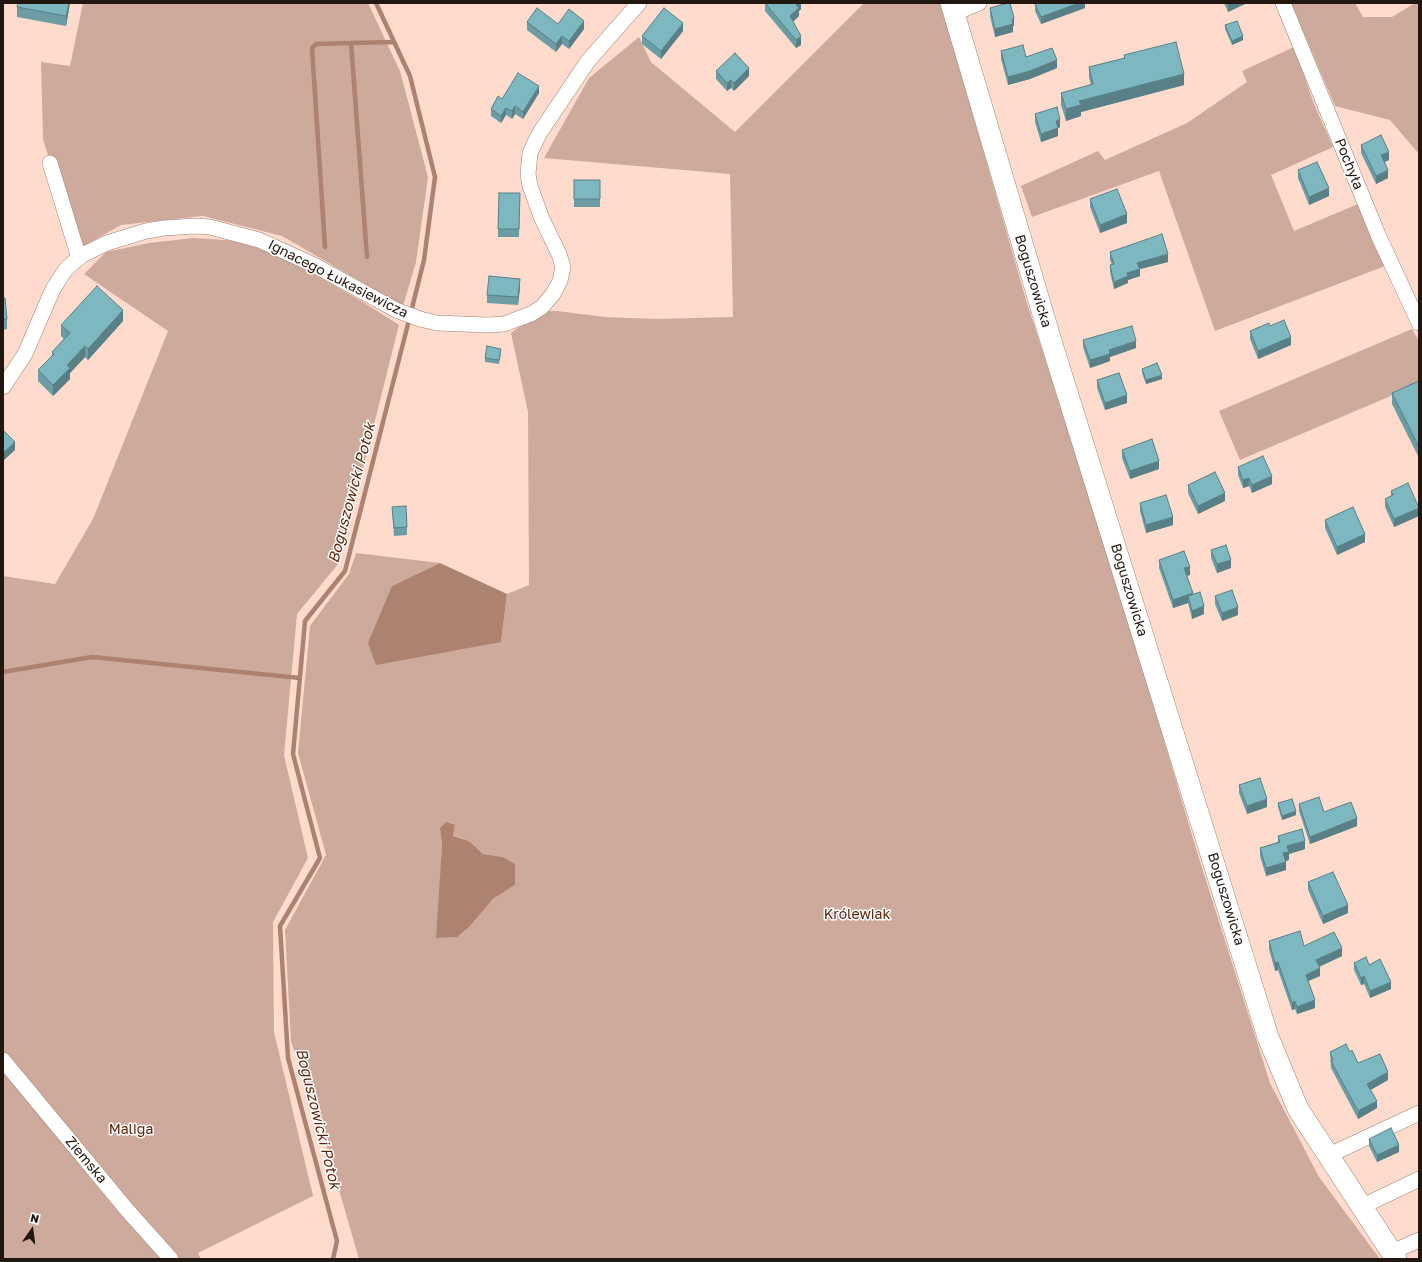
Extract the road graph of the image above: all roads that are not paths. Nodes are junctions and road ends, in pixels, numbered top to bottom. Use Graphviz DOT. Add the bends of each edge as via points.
graph roads {
  1 [pos="639,3"];
  2 [pos="979,3"];
  3 [pos="1284,3"];
  4 [pos="952,9"];
  5 [pos="50,163"];
  6 [pos="79,258"];
  7 [pos="1419,323"];
  8 [pos="3,387"];
  9 [pos="3,1060"];
  10 [pos="1419,1113"];
  11 [pos="1327,1156"];
  12 [pos="1419,1179"];
  13 [pos="1361,1207"];
  14 [pos="1419,1240"];
  15 [pos="1394,1256"];
  16 [pos="171,1259"];
  1 -- 6 [label="street, Ignacego Łukasiewicza" via="588,61 539,134 530,153 530,186 563,267 560,281 553,294 542,307 531,314 504,324 487,325 437,323 420,319 396,310 275,246 235,232 210,227 180,226 146,231 107,243"];
  2 -- 4 [label="street, Boguszowicka"];
  3 -- 7 [label="street, Pochyła" via="1379,237"];
  4 -- 11 [label="street, Boguszowicka" via="1051,341 1268,1037 1298,1109"];
  5 -- 6 [label="street"];
  6 -- 8 [label="street, Ignacego Łukasiewicza" via="59,277 25,354"];
  9 -- 16 [label="street, Ziemska"];
  10 -- 11 [label="street"];
  11 -- 13 [label="street, Boguszowicka"];
  12 -- 13 [label="street"];
  13 -- 15 [label="street, Boguszowicka"];
  14 -- 15 [label="street, Boguszowicka"];
}
